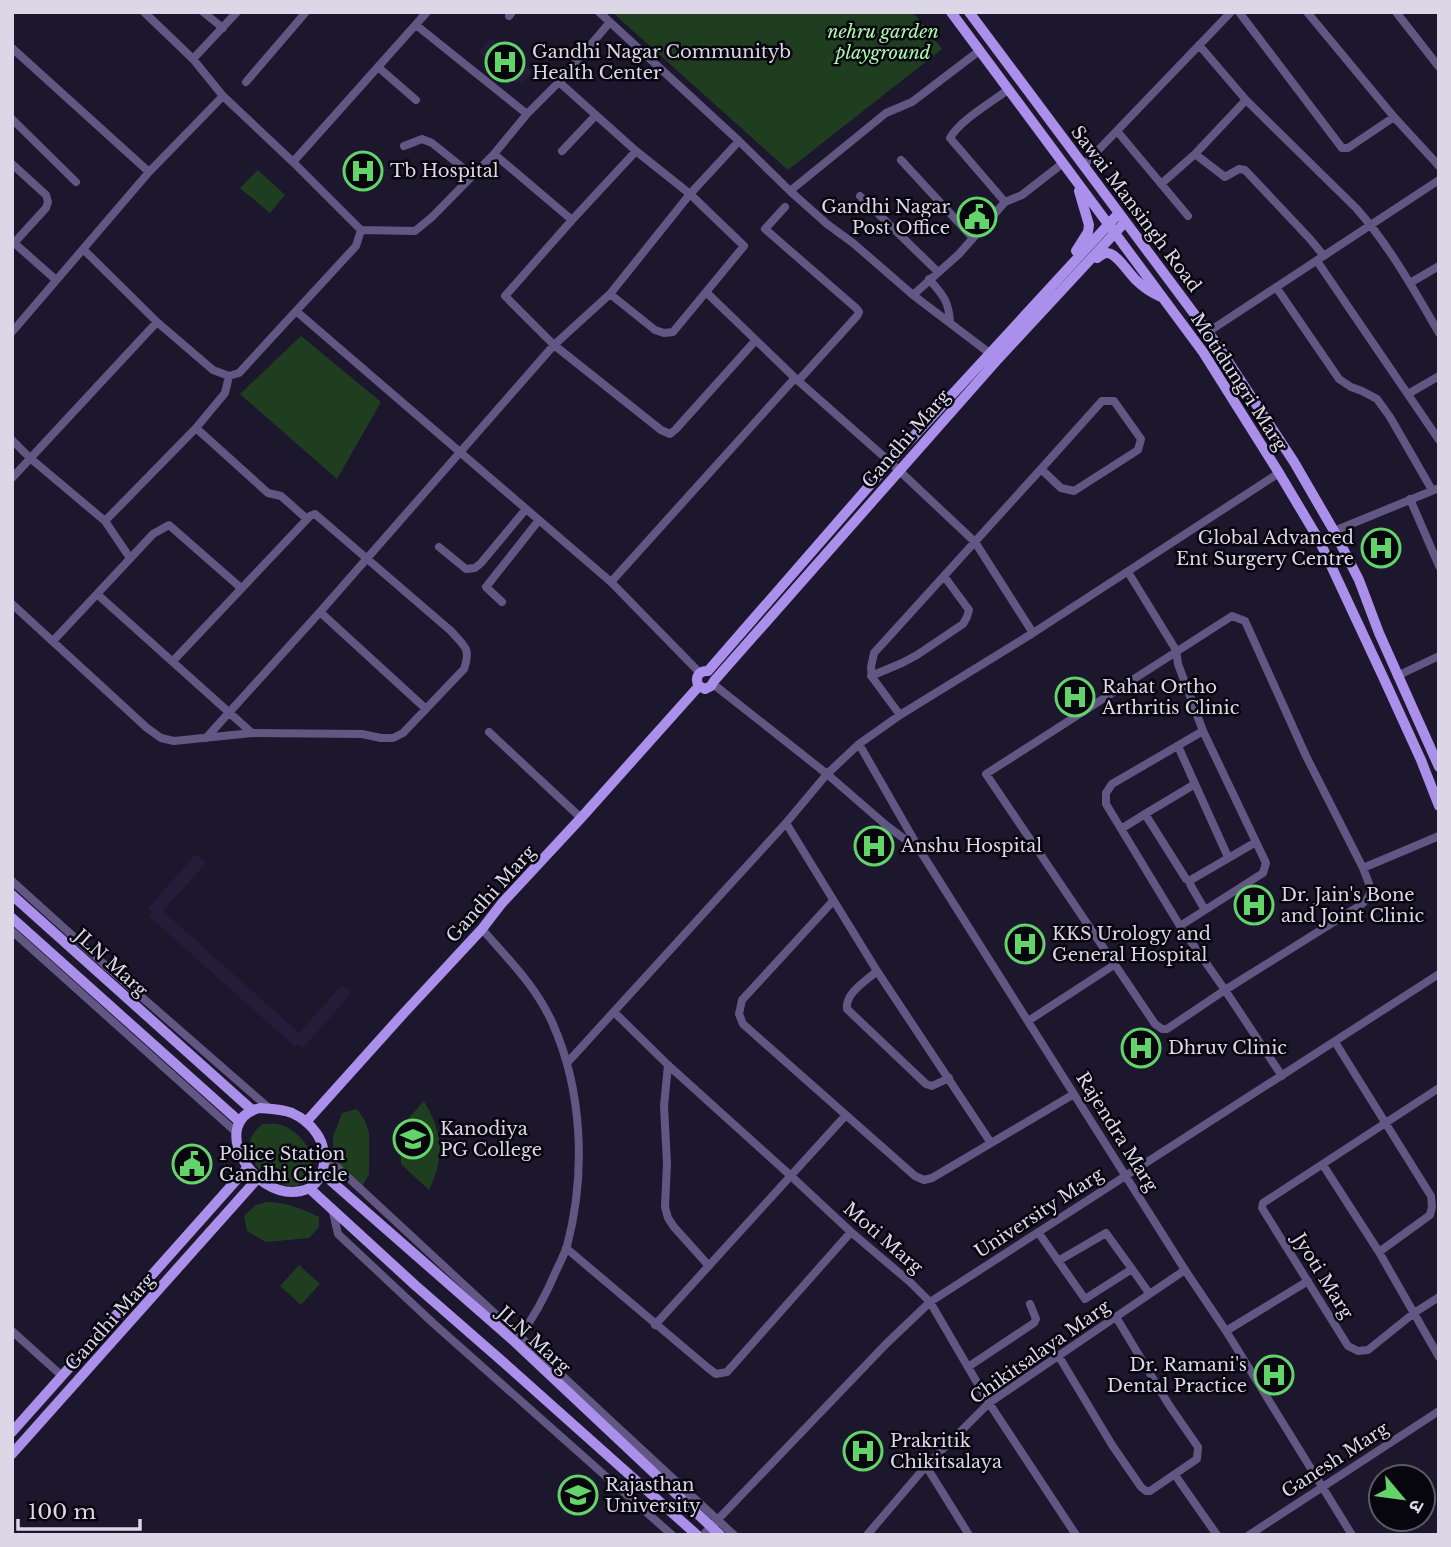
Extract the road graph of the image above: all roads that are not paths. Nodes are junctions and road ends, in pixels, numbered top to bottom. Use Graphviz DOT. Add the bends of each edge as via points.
graph roads {
  1 [pos="144,12"];
  2 [pos="203,12"];
  3 [pos="237,12"];
  4 [pos="306,12"];
  5 [pos="427,12"];
  6 [pos="599,12"];
  7 [pos="951,12"];
  8 [pos="1231,12"];
  9 [pos="1239,12"];
  10 [pos="1307,12"];
  11 [pos="1396,12"];
  12 [pos="975,14"];
  13 [pos="610,22"];
  14 [pos="416,24"];
  15 [pos="223,28"];
  16 [pos="1199,45"];
  17 [pos="12,48"];
  18 [pos="979,51"];
  19 [pos="193,59"];
  20 [pos="378,66"];
  21 [pos="1439,67"];
  22 [pos="246,82"];
  23 [pos="559,82"];
  24 [pos="1009,89"];
  25 [pos="223,96"];
  26 [pos="416,100"];
  27 [pos="1247,100"];
  28 [pos="527,114"];
  29 [pos="596,115"];
  30 [pos="1394,117"];
  31 [pos="12,120"];
  32 [pos="1117,131"];
  33 [pos="739,141"];
  34 [pos="404,146"];
  35 [pos="636,150"];
  36 [pos="562,151"];
  37 [pos="494,153"];
  38 [pos="1195,154"];
  39 [pos="901,159"];
  40 [pos="293,162"];
  41 [pos="1063,163"];
  42 [pos="12,164"];
  43 [pos="1084,165"];
  44 [pos="1439,166"];
  45 [pos="149,172"];
  46 [pos="472,175"];
  47 [pos="1439,180"];
  48 [pos="76,182"];
  49 [pos="1077,183"];
  50 [pos="1161,184"];
  51 [pos="790,191"];
  52 [pos="690,194"];
  53 [pos="860,196"];
  54 [pos="1005,202"];
  55 [pos="785,207"];
  56 [pos="1188,216"];
  57 [pos="1122,217"];
  58 [pos="572,220"];
  59 [pos="1370,224"];
  60 [pos="1111,229"];
  61 [pos="361,230"];
  62 [pos="972,237"];
  63 [pos="13,242"];
  64 [pos="83,249"];
  65 [pos="1320,259"];
  66 [pos="1086,265"];
  67 [pos="1439,266"];
  68 [pos="938,272"];
  69 [pos="929,279"];
  70 [pos="56,280"];
  71 [pos="1053,283"];
  72 [pos="1410,284"];
  73 [pos="1276,287"];
  74 [pos="707,293"];
  75 [pos="610,294"];
  76 [pos="913,295"];
  77 [pos="1165,299"];
  78 [pos="296,311"];
  79 [pos="156,322"];
  80 [pos="950,323"];
  81 [pos="12,332"];
  82 [pos="1208,332"];
  83 [pos="1439,332"];
  84 [pos="755,341"];
  85 [pos="554,345"];
  86 [pos="994,356"];
  87 [pos="229,376"];
  88 [pos="1439,376"];
  89 [pos="797,379"];
  90 [pos="1408,394"];
  91 [pos="196,428"];
  92 [pos="12,440"];
  93 [pos="1439,440"];
  94 [pos="460,452"];
  95 [pos="30,458"];
  96 [pos="890,462"];
  97 [pos="1041,469"];
  98 [pos="899,471"];
  99 [pos="1279,473"];
  100 [pos="12,478"];
  101 [pos="1435,489"];
  102 [pos="1410,499"];
  103 [pos="526,509"];
  104 [pos="307,519"];
  105 [pos="539,520"];
  106 [pos="105,521"];
  107 [pos="1334,531"];
  108 [pos="975,542"];
  109 [pos="439,547"];
  110 [pos="130,558"];
  111 [pos="367,559"];
  112 [pos="1439,566"];
  113 [pos="1128,572"];
  114 [pos="944,576"];
  115 [pos="611,582"];
  116 [pos="241,588"];
  117 [pos="97,594"];
  118 [pos="502,602"];
  119 [pos="12,604"];
  120 [pos="320,612"];
  121 [pos="1033,633"];
  122 [pos="52,641"];
  123 [pos="1176,650"];
  124 [pos="1438,659"];
  125 [pos="173,662"];
  126 [pos="704,672"];
  127 [pos="872,676"];
  128 [pos="1397,676"];
  129 [pos="714,682"];
  130 [pos="699,686"];
  131 [pos="426,709"];
  132 [pos="229,712"];
  133 [pos="900,715"];
  134 [pos="489,732"];
  135 [pos="1203,732"];
  136 [pos="252,733"];
  137 [pos="206,738"];
  138 [pos="859,744"];
  139 [pos="1178,746"];
  140 [pos="1439,767"];
  141 [pos="827,774"];
  142 [pos="1195,784"];
  143 [pos="1439,806"];
  144 [pos="1145,814"];
  145 [pos="581,818"];
  146 [pos="786,823"];
  147 [pos="1121,829"];
  148 [pos="1439,836"];
  149 [pos="1256,842"];
  150 [pos="921,852"];
  151 [pos="1228,857"];
  152 [pos="1363,868"];
  153 [pos="12,881"];
  154 [pos="1189,881"];
  155 [pos="12,895"];
  156 [pos="833,901"];
  157 [pos="1205,910"];
  158 [pos="12,918"];
  159 [pos="1180,926"];
  160 [pos="482,929"];
  161 [pos="12,931"];
  162 [pos="1114,965"];
  163 [pos="877,971"];
  164 [pos="1439,974"];
  165 [pos="1225,990"];
  166 [pos="614,1013"];
  167 [pos="1028,1021"];
  168 [pos="1335,1042"];
  169 [pos="567,1063"];
  170 [pos="667,1065"];
  171 [pos="1282,1076"];
  172 [pos="949,1078"];
  173 [pos="1439,1088"];
  174 [pos="1074,1094"];
  175 [pos="270,1109"];
  176 [pos="251,1110"];
  177 [pos="846,1115"];
  178 [pos="240,1122"];
  179 [pos="306,1122"];
  180 [pos="1386,1123"];
  181 [pos="236,1132"];
  182 [pos="991,1143"];
  183 [pos="324,1156"];
  184 [pos="1323,1165"];
  185 [pos="248,1167"];
  186 [pos="322,1173"];
  187 [pos="791,1176"];
  188 [pos="1126,1176"];
  189 [pos="258,1178"];
  190 [pos="309,1188"];
  191 [pos="332,1208"];
  192 [pos="851,1232"];
  193 [pos="1038,1232"];
  194 [pos="566,1248"];
  195 [pos="1379,1252"];
  196 [pos="1058,1261"];
  197 [pos="709,1266"];
  198 [pos="1132,1269"];
  199 [pos="1185,1270"];
  200 [pos="1308,1282"];
  201 [pos="1149,1293"];
  202 [pos="1439,1297"];
  203 [pos="930,1302"];
  204 [pos="1030,1304"];
  205 [pos="1414,1313"];
  206 [pos="1116,1317"];
  207 [pos="655,1325"];
  208 [pos="12,1331"];
  209 [pos="1226,1331"];
  210 [pos="517,1340"];
  211 [pos="1058,1355"];
  212 [pos="1439,1357"];
  213 [pos="968,1367"];
  214 [pos="62,1376"];
  215 [pos="989,1403"];
  216 [pos="1439,1411"];
  217 [pos="12,1432"];
  218 [pos="12,1454"];
  219 [pos="926,1466"];
  220 [pos="1175,1475"];
  221 [pos="1322,1487"];
  222 [pos="714,1523"];
  223 [pos="672,1535"];
  224 [pos="697,1535"];
  225 [pos="703,1535"];
  226 [pos="720,1535"];
  227 [pos="734,1535"];
  228 [pos="867,1535"];
  229 [pos="969,1535"];
  230 [pos="1076,1535"];
  231 [pos="1217,1535"];
  232 [pos="1249,1535"];
  233 [pos="1352,1535"];
  1 -- 19 [label="street"];
  2 -- 15 [label="street"];
  3 -- 15 [label="street"];
  4 -- 22 [label="street"];
  5 -- 14 [label="street"];
  6 -- 13 [label="street"];
  7 -- 18 [label="main road, Motidungri Marg"];
  8 -- 16 [label="street"];
  9 -- 30 [label="street" via="1342,148"];
  10 -- 30 [label="street"];
  11 -- 21 [label="street"];
  12 -- 43 [label="main road, Sawai Mansingh Road"];
  13 -- 23 [label="street"];
  13 -- 33 [label="street"];
  14 -- 20 [label="street"];
  14 -- 28 [label="street"];
  15 -- 19 [label="street"];
  16 -- 27 [label="street"];
  16 -- 32 [label="street"];
  17 -- 45 [label="street"];
  18 -- 24 [label="main road, Motidungri Marg"];
  18 -- 51 [label="street" via="912,102 886,113"];
  19 -- 25 [label="street"];
  20 -- 26 [label="street"];
  20 -- 40 [label="street"];
  23 -- 28 [label="street"];
  23 -- 29 [label="street"];
  24 -- 41 [label="main road, Motidungri Marg"];
  24 -- 54 [label="street" via="950,138"];
  25 -- 40 [label="street"];
  25 -- 45 [label="street"];
  27 -- 38 [label="street"];
  27 -- 59 [label="street"];
  28 -- 37 [label="street"];
  29 -- 35 [label="street"];
  29 -- 36 [label="street"];
  30 -- 44 [label="street"];
  31 -- 48 [label="street"];
  32 -- 43 [label="street"];
  32 -- 50 [label="street"];
  33 -- 51 [label="street"];
  33 -- 52 [label="street"];
  34 -- 46 [label="street" via="422,139 432,143"];
  35 -- 52 [label="street"];
  35 -- 58 [label="street"];
  37 -- 46 [label="street"];
  37 -- 58 [label="street"];
  38 -- 50 [label="street"];
  38 -- 65 [label="street" via="1225,177 1245,170 1302,230"];
  39 -- 62 [label="street"];
  40 -- 61 [label="street"];
  41 -- 49 [label="main road, Motidungri Marg"];
  41 -- 54 [label="street"];
  42 -- 63 [label="street" via="48,202"];
  43 -- 57 [label="main road, Sawai Mansingh Road"];
  45 -- 64 [label="street"];
  46 -- 61 [label="street" via="415,231"];
  47 -- 59 [label="street"];
  49 -- 60 [label="main road, Motidungri Marg"];
  49 -- 71 [label="main road" via="1088,232"];
  50 -- 56 [label="street"];
  51 -- 76 [label="street"];
  52 -- 74 [label="street" via="744,246"];
  52 -- 75 [label="street"];
  53 -- 68 [label="street"];
  54 -- 62 [label="street"];
  55 -- 89 [label="street" via="765,229 859,312"];
  57 -- 60 [label="main road"];
  57 -- 82 [label="main road, Sawai Mansingh Road"];
  58 -- 85 [label="street" via="505,296"];
  59 -- 65 [label="street"];
  59 -- 72 [label="street"];
  60 -- 66 [label="main road, Gandhi Marg"];
  60 -- 71 [label="main road"];
  60 -- 77 [label="main road, Motidungri Marg"];
  61 -- 78 [label="street" via="356,246"];
  62 -- 68 [label="street"];
  63 -- 70 [label="street"];
  64 -- 70 [label="street"];
  64 -- 79 [label="street"];
  65 -- 73 [label="street"];
  65 -- 90 [label="street"];
  66 -- 77 [label="main road" via="1103,253 1111,254 1151,293"];
  66 -- 86 [label="main road, Gandhi Marg"];
  67 -- 72 [label="street"];
  68 -- 69 [label="street"];
  69 -- 76 [label="street"];
  69 -- 80 [label="street" via="946,299"];
  70 -- 81 [label="street"];
  71 -- 86 [label="main road"];
  72 -- 83 [label="street"];
  73 -- 82 [label="street"];
  73 -- 101 [label="street" via="1339,379 1377,399"];
  74 -- 75 [label="street" via="673,332 664,333"];
  74 -- 84 [label="street"];
  75 -- 85 [label="street"];
  76 -- 80 [label="street"];
  77 -- 99 [label="main road, Motidungri Marg"];
  78 -- 87 [label="street" via="239,373"];
  78 -- 94 [label="street"];
  79 -- 87 [label="street" via="214,370"];
  79 -- 95 [label="street"];
  80 -- 86 [label="street"];
  82 -- 107 [label="main road, Sawai Mansingh Road" via="1256,401"];
  84 -- 85 [label="street" via="670,434"];
  84 -- 89 [label="street"];
  85 -- 94 [label="street"];
  86 -- 96 [label="main road"];
  86 -- 98 [label="main road, Gandhi Marg"];
  87 -- 91 [label="street" via="225,393"];
  88 -- 90 [label="street"];
  89 -- 96 [label="street"];
  89 -- 115 [label="street"];
  90 -- 93 [label="street"];
  91 -- 104 [label="street" via="268,493 281,496"];
  91 -- 106 [label="street"];
  92 -- 95 [label="street"];
  94 -- 103 [label="street"];
  94 -- 111 [label="street"];
  95 -- 100 [label="street"];
  95 -- 106 [label="street"];
  96 -- 98 [label="street"];
  96 -- 126 [label="main road"];
  97 -- 97 [label="street" via="1061,488 1074,491 1138,450 1141,439 1114,401 1102,401"];
  97 -- 108 [label="street"];
  98 -- 108 [label="street"];
  98 -- 129 [label="main road, Gandhi Marg"];
  99 -- 113 [label="street"];
  99 -- 143 [label="main road, Motidungri Marg" via="1319,540"];
  101 -- 102 [label="street"];
  102 -- 107 [label="street"];
  102 -- 112 [label="street"];
  103 -- 105 [label="street"];
  103 -- 109 [label="street" via="475,568 466,569"];
  104 -- 111 [label="street" via="314,514"];
  104 -- 116 [label="street"];
  105 -- 115 [label="street"];
  105 -- 118 [label="street" via="486,587"];
  106 -- 110 [label="street"];
  107 -- 128 [label="main road, Sawai Mansingh Road"];
  108 -- 114 [label="street"];
  108 -- 121 [label="street"];
  110 -- 116 [label="street" via="152,534 169,525"];
  110 -- 117 [label="street"];
  111 -- 120 [label="street"];
  111 -- 131 [label="street" via="466,648 464,669"];
  113 -- 121 [label="street"];
  113 -- 123 [label="street"];
  114 -- 127 [label="street" via="874,653"];
  114 -- 127 [label="street" via="969,610 963,624 917,655"];
  115 -- 126 [label="street"];
  116 -- 125 [label="street"];
  117 -- 122 [label="street"];
  117 -- 125 [label="street"];
  119 -- 122 [label="street"];
  120 -- 131 [label="street"];
  120 -- 132 [label="street"];
  121 -- 133 [label="street"];
  122 -- 137 [label="street" via="161,738"];
  123 -- 135 [label="street"];
  123 -- 152 [label="street" via="1232,616 1245,621"];
  123 -- 162 [label="street" via="986,774"];
  124 -- 128 [label="street"];
  125 -- 132 [label="street"];
  126 -- 129 [label="main road" via="713,675"];
  126 -- 130 [label="main road" via="697,681"];
  127 -- 133 [label="street"];
  128 -- 140 [label="main road, Sawai Mansingh Road"];
  129 -- 130 [label="main road" via="709,688"];
  129 -- 141 [label="street"];
  130 -- 145 [label="main road, Gandhi Marg"];
  131 -- 136 [label="street" via="393,738"];
  132 -- 136 [label="street"];
  132 -- 137 [label="street"];
  133 -- 138 [label="street"];
  134 -- 145 [label="street"];
  135 -- 139 [label="street"];
  135 -- 149 [label="street"];
  136 -- 137 [label="street"];
  138 -- 141 [label="street"];
  138 -- 150 [label="street, Rajendra Marg"];
  139 -- 142 [label="street"];
  139 -- 147 [label="street" via="1112,784 1106,804"];
  141 -- 146 [label="street"];
  141 -- 150 [label="street"];
  142 -- 144 [label="street"];
  142 -- 151 [label="street"];
  144 -- 147 [label="street"];
  144 -- 154 [label="street"];
  145 -- 160 [label="main road, Gandhi Marg"];
  146 -- 156 [label="street"];
  146 -- 166 [label="street"];
  147 -- 159 [label="street"];
  148 -- 152 [label="street"];
  149 -- 151 [label="street"];
  149 -- 157 [label="street" via="1266,863 1263,873"];
  150 -- 167 [label="street, Rajendra Marg"];
  151 -- 154 [label="street"];
  152 -- 165 [label="street" via="1371,889 1361,905"];
  153 -- 175 [label="street"];
  154 -- 157 [label="street"];
  155 -- 176 [label="main road, JLN Marg"];
  156 -- 163 [label="street"];
  156 -- 177 [label="street" via="741,1000 739,1014 743,1024"];
  157 -- 159 [label="street"];
  158 -- 178 [label="main road, JLN Marg"];
  159 -- 165 [label="street"];
  160 -- 169 [label="street" via="528,981 552,1022"];
  160 -- 179 [label="main road, Gandhi Marg"];
  161 -- 181 [label="street"];
  162 -- 165 [label="street" via="1162,1030"];
  162 -- 167 [label="street"];
  163 -- 172 [label="street"];
  163 -- 172 [label="street" via="848,998 847,1009 926,1084"];
  164 -- 168 [label="street, University Marg"];
  165 -- 171 [label="street"];
  166 -- 169 [label="street"];
  166 -- 170 [label="street, Moti Marg"];
  167 -- 174 [label="street, Rajendra Marg"];
  168 -- 171 [label="street, University Marg"];
  168 -- 180 [label="street"];
  169 -- 194 [label="street" via="579,1153"];
  170 -- 187 [label="street, Moti Marg"];
  170 -- 197 [label="street" via="665,1207 674,1227"];
  171 -- 188 [label="street, University Marg"];
  172 -- 182 [label="street"];
  173 -- 180 [label="street"];
  174 -- 182 [label="street"];
  174 -- 188 [label="street, Rajendra Marg"];
  175 -- 176 [label="main road"];
  175 -- 179 [label="main road"];
  176 -- 178 [label="main road"];
  177 -- 182 [label="street" via="924,1180"];
  177 -- 187 [label="street"];
  178 -- 181 [label="main road"];
  179 -- 183 [label="main road" via="317,1134"];
  180 -- 184 [label="street"];
  180 -- 195 [label="street" via="1432,1196 1432,1208 1430,1215"];
  181 -- 185 [label="main road"];
  183 -- 186 [label="main road"];
  183 -- 210 [label="street"];
  184 -- 195 [label="street"];
  184 -- 200 [label="street, Jyoti Marg" via="1263,1203 1262,1208"];
  185 -- 189 [label="main road"];
  185 -- 214 [label="main road, Gandhi Marg"];
  186 -- 190 [label="main road"];
  186 -- 210 [label="main road, JLN Marg"];
  187 -- 192 [label="street, Moti Marg"];
  187 -- 197 [label="street"];
  188 -- 193 [label="street, University Marg"];
  188 -- 199 [label="street, Rajendra Marg"];
  189 -- 190 [label="main road" via="279,1191"];
  189 -- 218 [label="main road, Gandhi Marg"];
  190 -- 191 [label="main road, JLN Marg"];
  191 -- 223 [label="street" via="338,1234 346,1243"];
  191 -- 224 [label="main road, JLN Marg"];
  192 -- 203 [label="street, Moti Marg"];
  192 -- 207 [label="street" via="727,1371 716,1374"];
  193 -- 196 [label="street"];
  193 -- 203 [label="street, University Marg"];
  194 -- 207 [label="street"];
  194 -- 210 [label="street" via="548,1290"];
  195 -- 205 [label="street"];
  196 -- 198 [label="street" via="1106,1233"];
  196 -- 198 [label="street" via="1085,1299"];
  197 -- 207 [label="street"];
  198 -- 201 [label="street"];
  199 -- 201 [label="street, Chikitsalaya Marg"];
  199 -- 209 [label="street, Rajendra Marg"];
  200 -- 205 [label="street, Jyoti Marg" via="1348,1346 1358,1351 1368,1350"];
  200 -- 209 [label="street"];
  201 -- 206 [label="street, Chikitsalaya Marg"];
  202 -- 205 [label="street"];
  203 -- 213 [label="street, Moti Marg"];
  203 -- 222 [label="street, University Marg"];
  204 -- 213 [label="street" via="1034,1323"];
  205 -- 212 [label="street"];
  206 -- 211 [label="street, Chikitsalaya Marg"];
  206 -- 220 [label="street" via="1198,1447 1197,1459"];
  208 -- 214 [label="street"];
  209 -- 221 [label="street, Rajendra Marg"];
  210 -- 222 [label="main road, JLN Marg"];
  211 -- 215 [label="street, Chikitsalaya Marg"];
  211 -- 220 [label="street" via="1141,1487 1150,1491"];
  213 -- 215 [label="street, Moti Marg"];
  214 -- 217 [label="main road, Gandhi Marg"];
  215 -- 219 [label="street, Chikitsalaya Marg"];
  215 -- 230 [label="street, Moti Marg"];
  216 -- 221 [label="street, Ganesh Marg"];
  219 -- 228 [label="street, Chikitsalaya Marg"];
  219 -- 229 [label="street"];
  220 -- 231 [label="street"];
  221 -- 232 [label="street, Ganesh Marg"];
  221 -- 233 [label="street, Rajendra Marg"];
  222 -- 225 [label="street, University Marg"];
  222 -- 226 [label="main road, JLN Marg"];
  222 -- 227 [label="street"];
}
